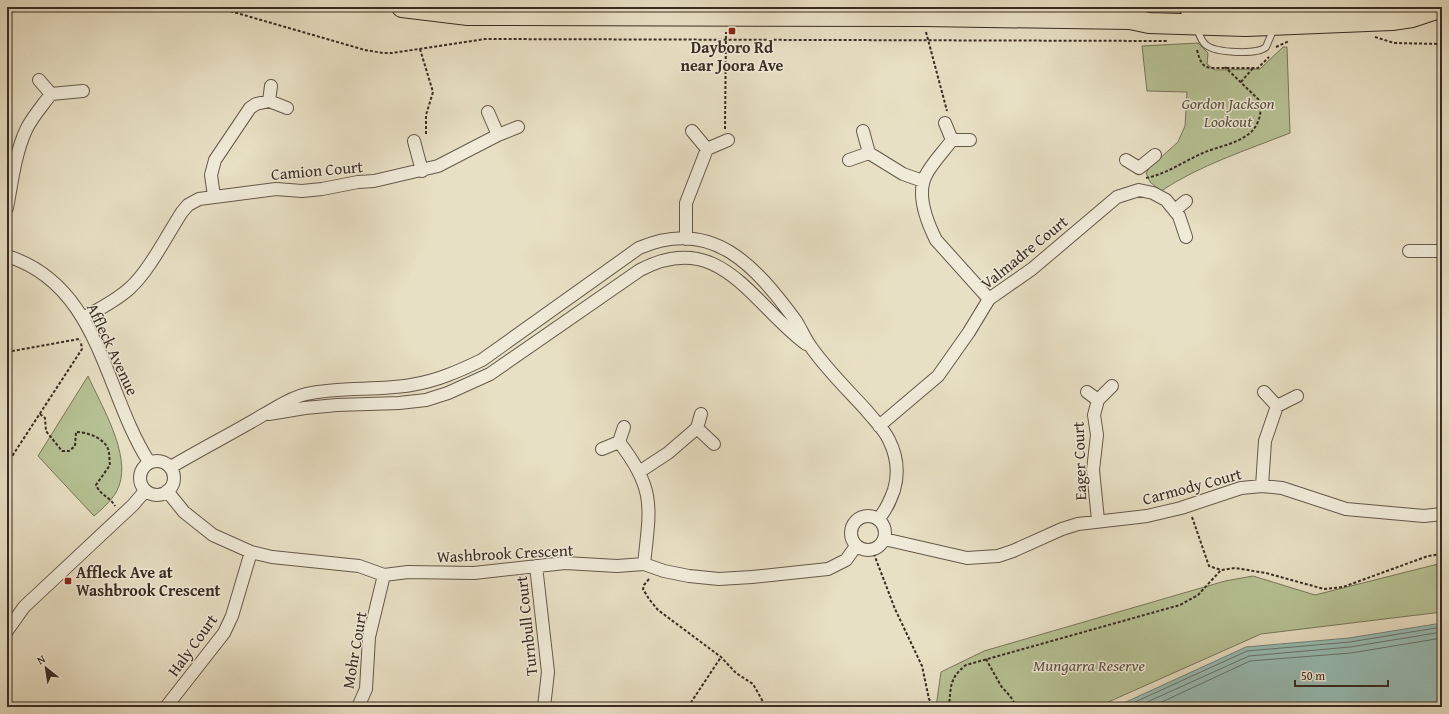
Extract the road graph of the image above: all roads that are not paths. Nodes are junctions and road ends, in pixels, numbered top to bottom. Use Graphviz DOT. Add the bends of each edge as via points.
graph roads {
  1 [pos="402,7"];
  2 [pos="1336,7"];
  3 [pos="1442,7"];
  4 [pos="777,11"];
  5 [pos="1219,14"];
  6 [pos="1412,17"];
  7 [pos="1130,19"];
  8 [pos="1442,22"];
  9 [pos="1196,24"];
  10 [pos="1276,25"];
  11 [pos="39,80"];
  12 [pos="271,86"];
  13 [pos="83,91"];
  14 [pos="51,94"];
  15 [pos="269,101"];
  16 [pos="287,108"];
  17 [pos="488,112"];
  18 [pos="945,123"];
  19 [pos="518,127"];
  20 [pos="692,131"];
  21 [pos="863,131"];
  22 [pos="498,135"];
  23 [pos="728,140"];
  24 [pos="952,140"];
  25 [pos="970,140"];
  26 [pos="414,141"];
  27 [pos="707,149"];
  28 [pos="869,153"];
  29 [pos="1155,155"];
  30 [pos="11,159"];
  31 [pos="849,160"];
  32 [pos="1126,160"];
  33 [pos="422,171"];
  34 [pos="1139,179"];
  35 [pos="923,181"];
  36 [pos="214,196"];
  37 [pos="1186,201"];
  38 [pos="7,208"];
  39 [pos="1175,210"];
  40 [pos="1186,237"];
  41 [pos="686,239"];
  42 [pos="1409,251"];
  43 [pos="1442,251"];
  44 [pos="7,256"];
  45 [pos="989,299"];
  46 [pos="83,318"];
  47 [pos="810,347"];
  48 [pos="1112,386"];
  49 [pos="1087,392"];
  50 [pos="1264,392"];
  51 [pos="1297,396"];
  52 [pos="1098,400"];
  53 [pos="1277,406"];
  54 [pos="701,414"];
  55 [pos="264,415"];
  56 [pos="880,426"];
  57 [pos="624,427"];
  58 [pos="698,428"];
  59 [pos="619,442"];
  60 [pos="714,444"];
  61 [pos="602,449"];
  62 [pos="149,462"];
  63 [pos="171,467"];
  64 [pos="639,472"];
  65 [pos="1262,486"];
  66 [pos="145,491"];
  67 [pos="167,491"];
  68 [pos="1442,514"];
  69 [pos="878,519"];
  70 [pos="1098,520"];
  71 [pos="884,539"];
  72 [pos="856,546"];
  73 [pos="251,552"];
  74 [pos="644,564"];
  75 [pos="536,566"];
  76 [pos="384,575"];
  77 [pos="7,631"];
  78 [pos="166,707"];
  79 [pos="358,707"];
  80 [pos="544,707"];
  1 -- 4 [label="main road" via="468,15 726,17"];
  2 -- 5 [label="main road"];
  3 -- 6 [label="main road"];
  4 -- 7 [label="main road"];
  5 -- 7 [label="main road" via="1149,14"];
  5 -- 9 [label="main road"];
  5 -- 10 [label="main road"];
  6 -- 8 [label="main road"];
  6 -- 10 [label="main road" via="1365,22"];
  7 -- 9 [label="main road" via="1149,23"];
  9 -- 10 [label="lane" via="1203,42 1216,50 1256,51 1264,49 1268,44"];
  11 -- 14 [label="street"];
  12 -- 15 [label="street"];
  13 -- 14 [label="street"];
  14 -- 30 [label="street" via="27,128"];
  15 -- 16 [label="street"];
  15 -- 36 [label="street" via="250,108 215,160 211,175"];
  17 -- 22 [label="street"];
  18 -- 24 [label="street"];
  19 -- 22 [label="street, Camion Court"];
  20 -- 27 [label="street"];
  21 -- 28 [label="street"];
  22 -- 33 [label="street, Camion Court" via="448,162"];
  23 -- 27 [label="street"];
  24 -- 25 [label="street"];
  24 -- 35 [label="street"];
  26 -- 33 [label="street"];
  27 -- 41 [label="street" via="686,203"];
  28 -- 31 [label="street"];
  28 -- 35 [label="street" via="903,174"];
  29 -- 34 [label="street, Valmadre Court"];
  30 -- 38 [label="street"];
  32 -- 34 [label="street"];
  33 -- 36 [label="street, Camion Court" via="374,182 358,182 322,189 276,189"];
  34 -- 39 [label="street"];
  34 -- 45 [label="street, Valmadre Court" via="1032,269"];
  35 -- 45 [label="street" via="924,206 936,240"];
  36 -- 46 [label="street, Camion Court" via="199,199 188,206 131,287 121,296"];
  37 -- 39 [label="street"];
  39 -- 40 [label="street"];
  41 -- 47 [label="street" via="713,244 732,252 746,262 796,322"];
  41 -- 55 [label="street" via="653,242 639,248 482,360 459,371 436,380 410,385 326,390 304,394 284,401"];
  42 -- 43 [label="street"];
  44 -- 46 [label="street, Affleck Avenue" via="51,279"];
  45 -- 56 [label="street, Valmadre Court" via="970,332 938,376"];
  46 -- 62 [label="street, Affleck Avenue"];
  47 -- 55 [label="street" via="789,331 727,271 702,259 671,258 640,270 490,374 448,393 426,400 312,407"];
  47 -- 56 [label="street"];
  48 -- 52 [label="street, Eager Court"];
  49 -- 52 [label="street, Eager Court"];
  50 -- 53 [label="street"];
  51 -- 53 [label="street"];
  52 -- 70 [label="street, Eager Court" via="1094,415 1097,435 1093,470"];
  53 -- 65 [label="street" via="1265,441"];
  54 -- 58 [label="street"];
  55 -- 63 [label="street"];
  56 -- 69 [label="street" via="889,439 897,467 890,500"];
  57 -- 59 [label="street"];
  58 -- 60 [label="street"];
  58 -- 64 [label="street" via="668,453"];
  59 -- 61 [label="street"];
  59 -- 64 [label="street"];
  62 -- 63 [label="street" via="161,460"];
  62 -- 66 [label="street" via="139,475 139,481"];
  63 -- 67 [label="street" via="174,477"];
  64 -- 74 [label="street" via="646,486 649,506"];
  65 -- 68 [label="street, Carmody Court" via="1282,488 1346,509 1424,516"];
  65 -- 70 [label="street, Carmody Court" via="1241,488 1188,506 1147,516"];
  66 -- 67 [label="street" via="156,495"];
  66 -- 77 [label="street" via="123,516 24,607"];
  67 -- 73 [label="street, Washbrook Crescent" via="184,512 213,535"];
  69 -- 71 [label="street" via="884,528"];
  69 -- 72 [label="street" via="867,515 856,520 850,530 850,536"];
  70 -- 71 [label="street, Carmody Court" via="1062,529 998,556 981,558 967,558"];
  71 -- 72 [label="street" via="872,550"];
  72 -- 74 [label="street, Washbrook Crescent" via="841,564 819,571 719,579 684,575"];
  73 -- 76 [label="street, Washbrook Crescent" via="272,557 359,566"];
  73 -- 78 [label="street, Haly Court" via="232,616 224,633"];
  74 -- 75 [label="street, Washbrook Crescent" via="617,566 565,563"];
  75 -- 76 [label="street, Washbrook Crescent" via="474,573 408,572"];
  75 -- 80 [label="street, Turnbull Court" via="548,672"];
  76 -- 79 [label="street, Mohr Court" via="369,637 366,689"];
}
